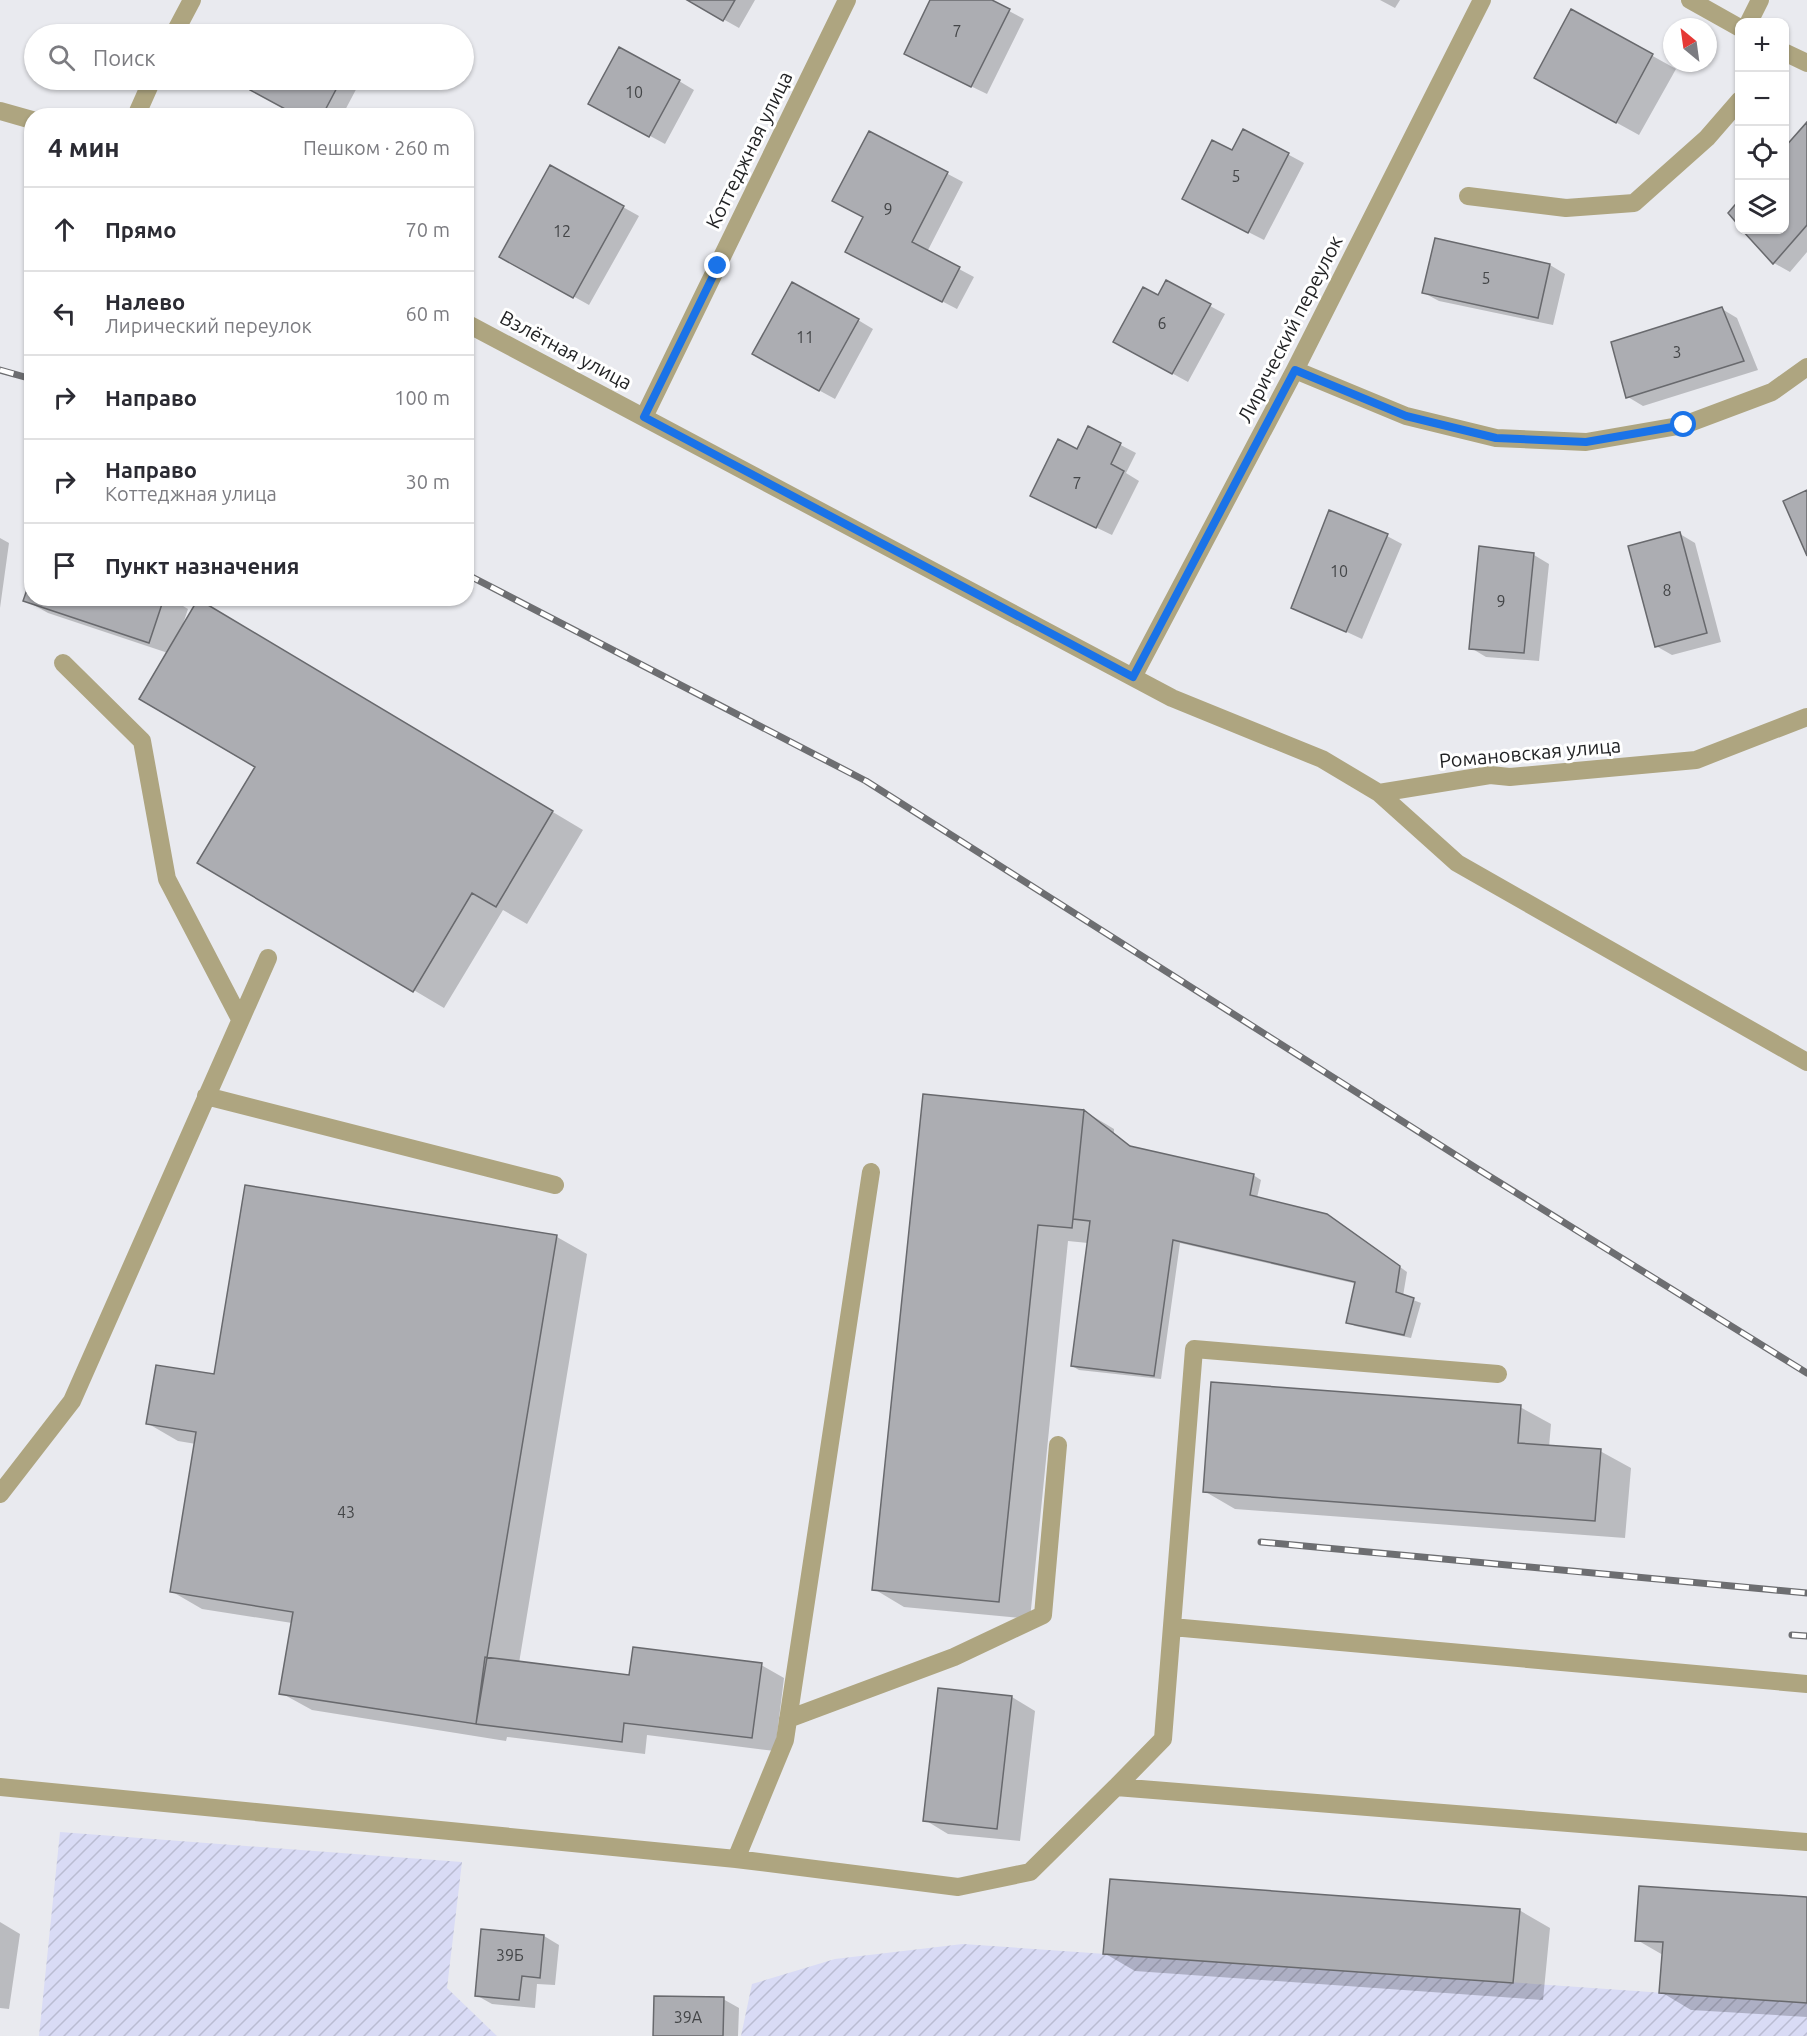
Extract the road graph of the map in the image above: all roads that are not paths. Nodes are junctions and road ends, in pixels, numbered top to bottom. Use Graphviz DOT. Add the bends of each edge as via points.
graph roads {
  1 [pos="192,0"];
  2 [pos="847,0"];
  3 [pos="1482,0"];
  4 [pos="1690,0"];
  5 [pos="1760,0"];
  6 [pos="1751,18"];
  7 [pos="179,24"];
  8 [pos="1735,25"];
  9 [pos="1789,54"];
  10 [pos="1807,63"];
  11 [pos="148,90"];
  12 [pos="1735,106"];
  13 [pos="140,108"];
  14 [pos="0,111"];
  15 [pos="24,118"];
  16 [pos="1468,196"];
  17 [pos="474,327"];
  18 [pos="1807,367"];
  19 [pos="1295,370"];
  20 [pos="644,417"];
  21 [pos="63,663"];
  22 [pos="1133,677"];
  23 [pos="1807,717"];
  24 [pos="1379,793"];
  25 [pos="268,958"];
  26 [pos="240,1019"];
  27 [pos="1807,1062"];
  28 [pos="206,1096"];
  29 [pos="871,1172"];
  30 [pos="555,1185"];
  31 [pos="1498,1374"];
  32 [pos="1058,1445"];
  33 [pos="0,1494"];
  34 [pos="1172,1628"];
  35 [pos="1807,1684"];
  36 [pos="788,1719"];
  37 [pos="1116,1786"];
  38 [pos="0,1787"];
  39 [pos="1807,1842"];
  40 [pos="736,1859"];
  1 -- 7 [label="street"];
  2 -- 20 [label="street, Коттеджная улица"];
  3 -- 19 [label="street, Лирический переулок"];
  4 -- 8 [label="street"];
  5 -- 6 [label="street"];
  9 -- 10 [label="street"];
  11 -- 13 [label="street"];
  12 -- 16 [label="street" via="1707,138 1634,203 1566,208"];
  14 -- 15 [label="street"];
  17 -- 20 [label="street, Взлётная улица"];
  18 -- 19 [label="street" via="1772,392 1684,425 1586,442 1496,438 1406,416"];
  19 -- 22 [label="street, Лирический переулок"];
  20 -- 22 [label="street, Взлётная улица"];
  21 -- 26 [label="street" via="142,741 167,879"];
  22 -- 24 [label="street" via="1172,698 1322,759"];
  23 -- 24 [label="street, Романовская улица" via="1696,760 1510,777 1490,775"];
  24 -- 27 [label="street" via="1457,863"];
  25 -- 26 [label="street"];
  26 -- 28 [label="street"];
  28 -- 30 [label="street"];
  28 -- 33 [label="street" via="72,1401"];
  29 -- 36 [label="street"];
  31 -- 34 [label="street" via="1194,1349"];
  32 -- 36 [label="street" via="1043,1615 954,1657"];
  34 -- 35 [label="street"];
  34 -- 37 [label="street" via="1163,1739"];
  36 -- 40 [label="street" via="785,1740"];
  37 -- 39 [label="street"];
  37 -- 40 [label="street" via="1030,1872 957,1887"];
  38 -- 40 [label="street"];
}
